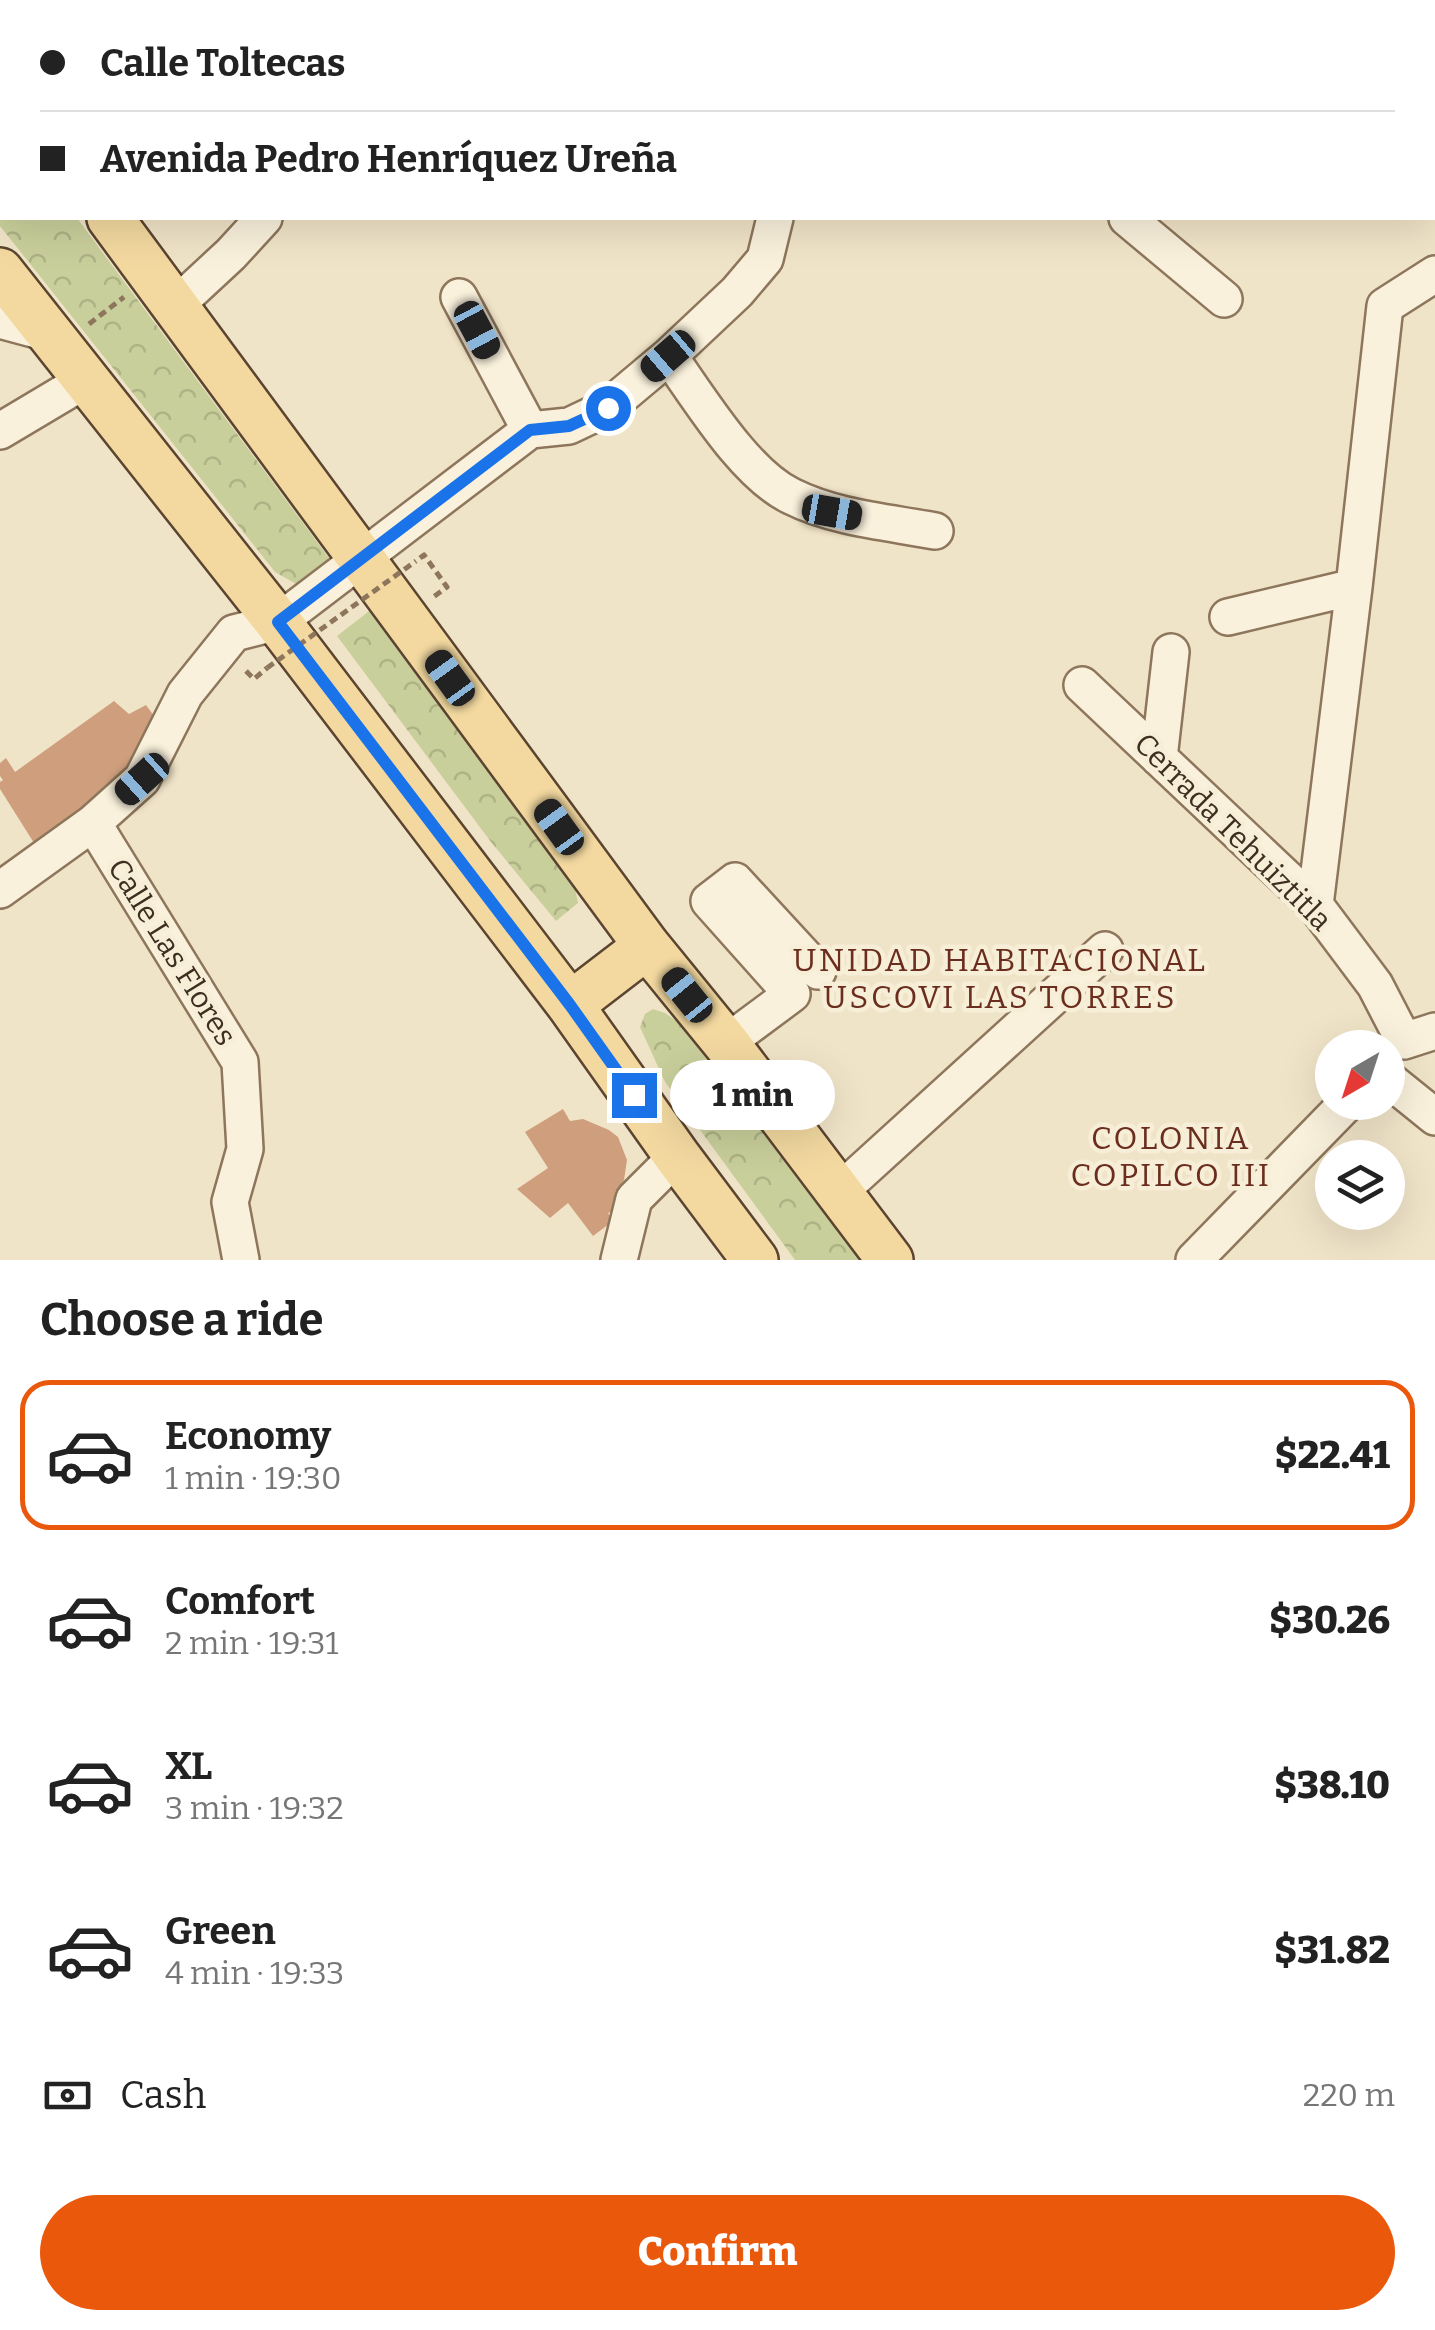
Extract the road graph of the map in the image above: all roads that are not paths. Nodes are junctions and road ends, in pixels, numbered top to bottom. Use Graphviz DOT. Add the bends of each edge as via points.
graph roads {
  1 [pos="112,220"];
  2 [pos="262,220"];
  3 [pos="774,220"];
  4 [pos="1129,220"];
  5 [pos="1435,274"];
  6 [pos="164,290"];
  7 [pos="3,291"];
  8 [pos="459,297"];
  9 [pos="1224,299"];
  10 [pos="64,354"];
  11 [pos="668,356"];
  12 [pos="0,430"];
  13 [pos="530,430"];
  14 [pos="935,532"];
  15 [pos="361,557"];
  16 [pos="1354,586"];
  17 [pos="1228,617"];
  18 [pos="278,622"];
  19 [pos="1171,652"];
  20 [pos="1082,685"];
  21 [pos="1159,758"];
  22 [pos="92,824"];
  23 [pos="0,890"];
  24 [pos="1315,904"];
  25 [pos="647,946"];
  26 [pos="1105,950"];
  27 [pos="818,970"];
  28 [pos="570,1005"];
  29 [pos="1435,1005"];
  30 [pos="726,1043"];
  31 [pos="1409,1044"];
  32 [pos="1405,1093"];
  33 [pos="1435,1117"];
  34 [pos="1330,1120"];
  35 [pos="677,1156"];
  36 [pos="839,1192"];
  37 [pos="241,1260"];
  38 [pos="620,1260"];
  39 [pos="755,1260"];
  40 [pos="890,1260"];
  41 [pos="1194,1260"];
  1 -- 6 [label="main road"];
  2 -- 6 [label="street" via="231,254"];
  3 -- 11 [label="street" via="765,260"];
  4 -- 9 [label="street"];
  5 -- 16 [label="street" via="1384,306"];
  6 -- 15 [label="main road"];
  7 -- 10 [label="main road"];
  8 -- 13 [label="street"];
  10 -- 12 [label="street"];
  10 -- 18 [label="main road"];
  11 -- 13 [label="street" via="608,408 569,426"];
  11 -- 14 [label="street" via="750,466 789,495 832,512"];
  13 -- 15 [label="street"];
  15 -- 18 [label="street"];
  15 -- 25 [label="main road"];
  16 -- 17 [label="street"];
  16 -- 24 [label="street"];
  18 -- 22 [label="street" via="234,634 184,694 142,779"];
  18 -- 28 [label="main road"];
  19 -- 21 [label="street"];
  20 -- 21 [label="street, Cerrada Tehuiztitla"];
  21 -- 24 [label="street, Cerrada Tehuiztitla"];
  22 -- 23 [label="street"];
  22 -- 37 [label="street, Calle Las Flores" via="240,1062 245,1149 230,1202"];
  24 -- 31 [label="street, Cerrada Tehuiztitla"];
  25 -- 28 [label="main road"];
  25 -- 30 [label="main road"];
  26 -- 36 [label="street"];
  27 -- 30 [label="street" via="735,880 722,890 710,900 792,994"];
  28 -- 35 [label="main road"];
  29 -- 31 [label="street"];
  30 -- 36 [label="main road"];
  32 -- 33 [label="street"];
  34 -- 41 [label="street"];
  35 -- 38 [label="street" via="634,1199"];
  35 -- 39 [label="main road"];
  36 -- 40 [label="main road"];
}
